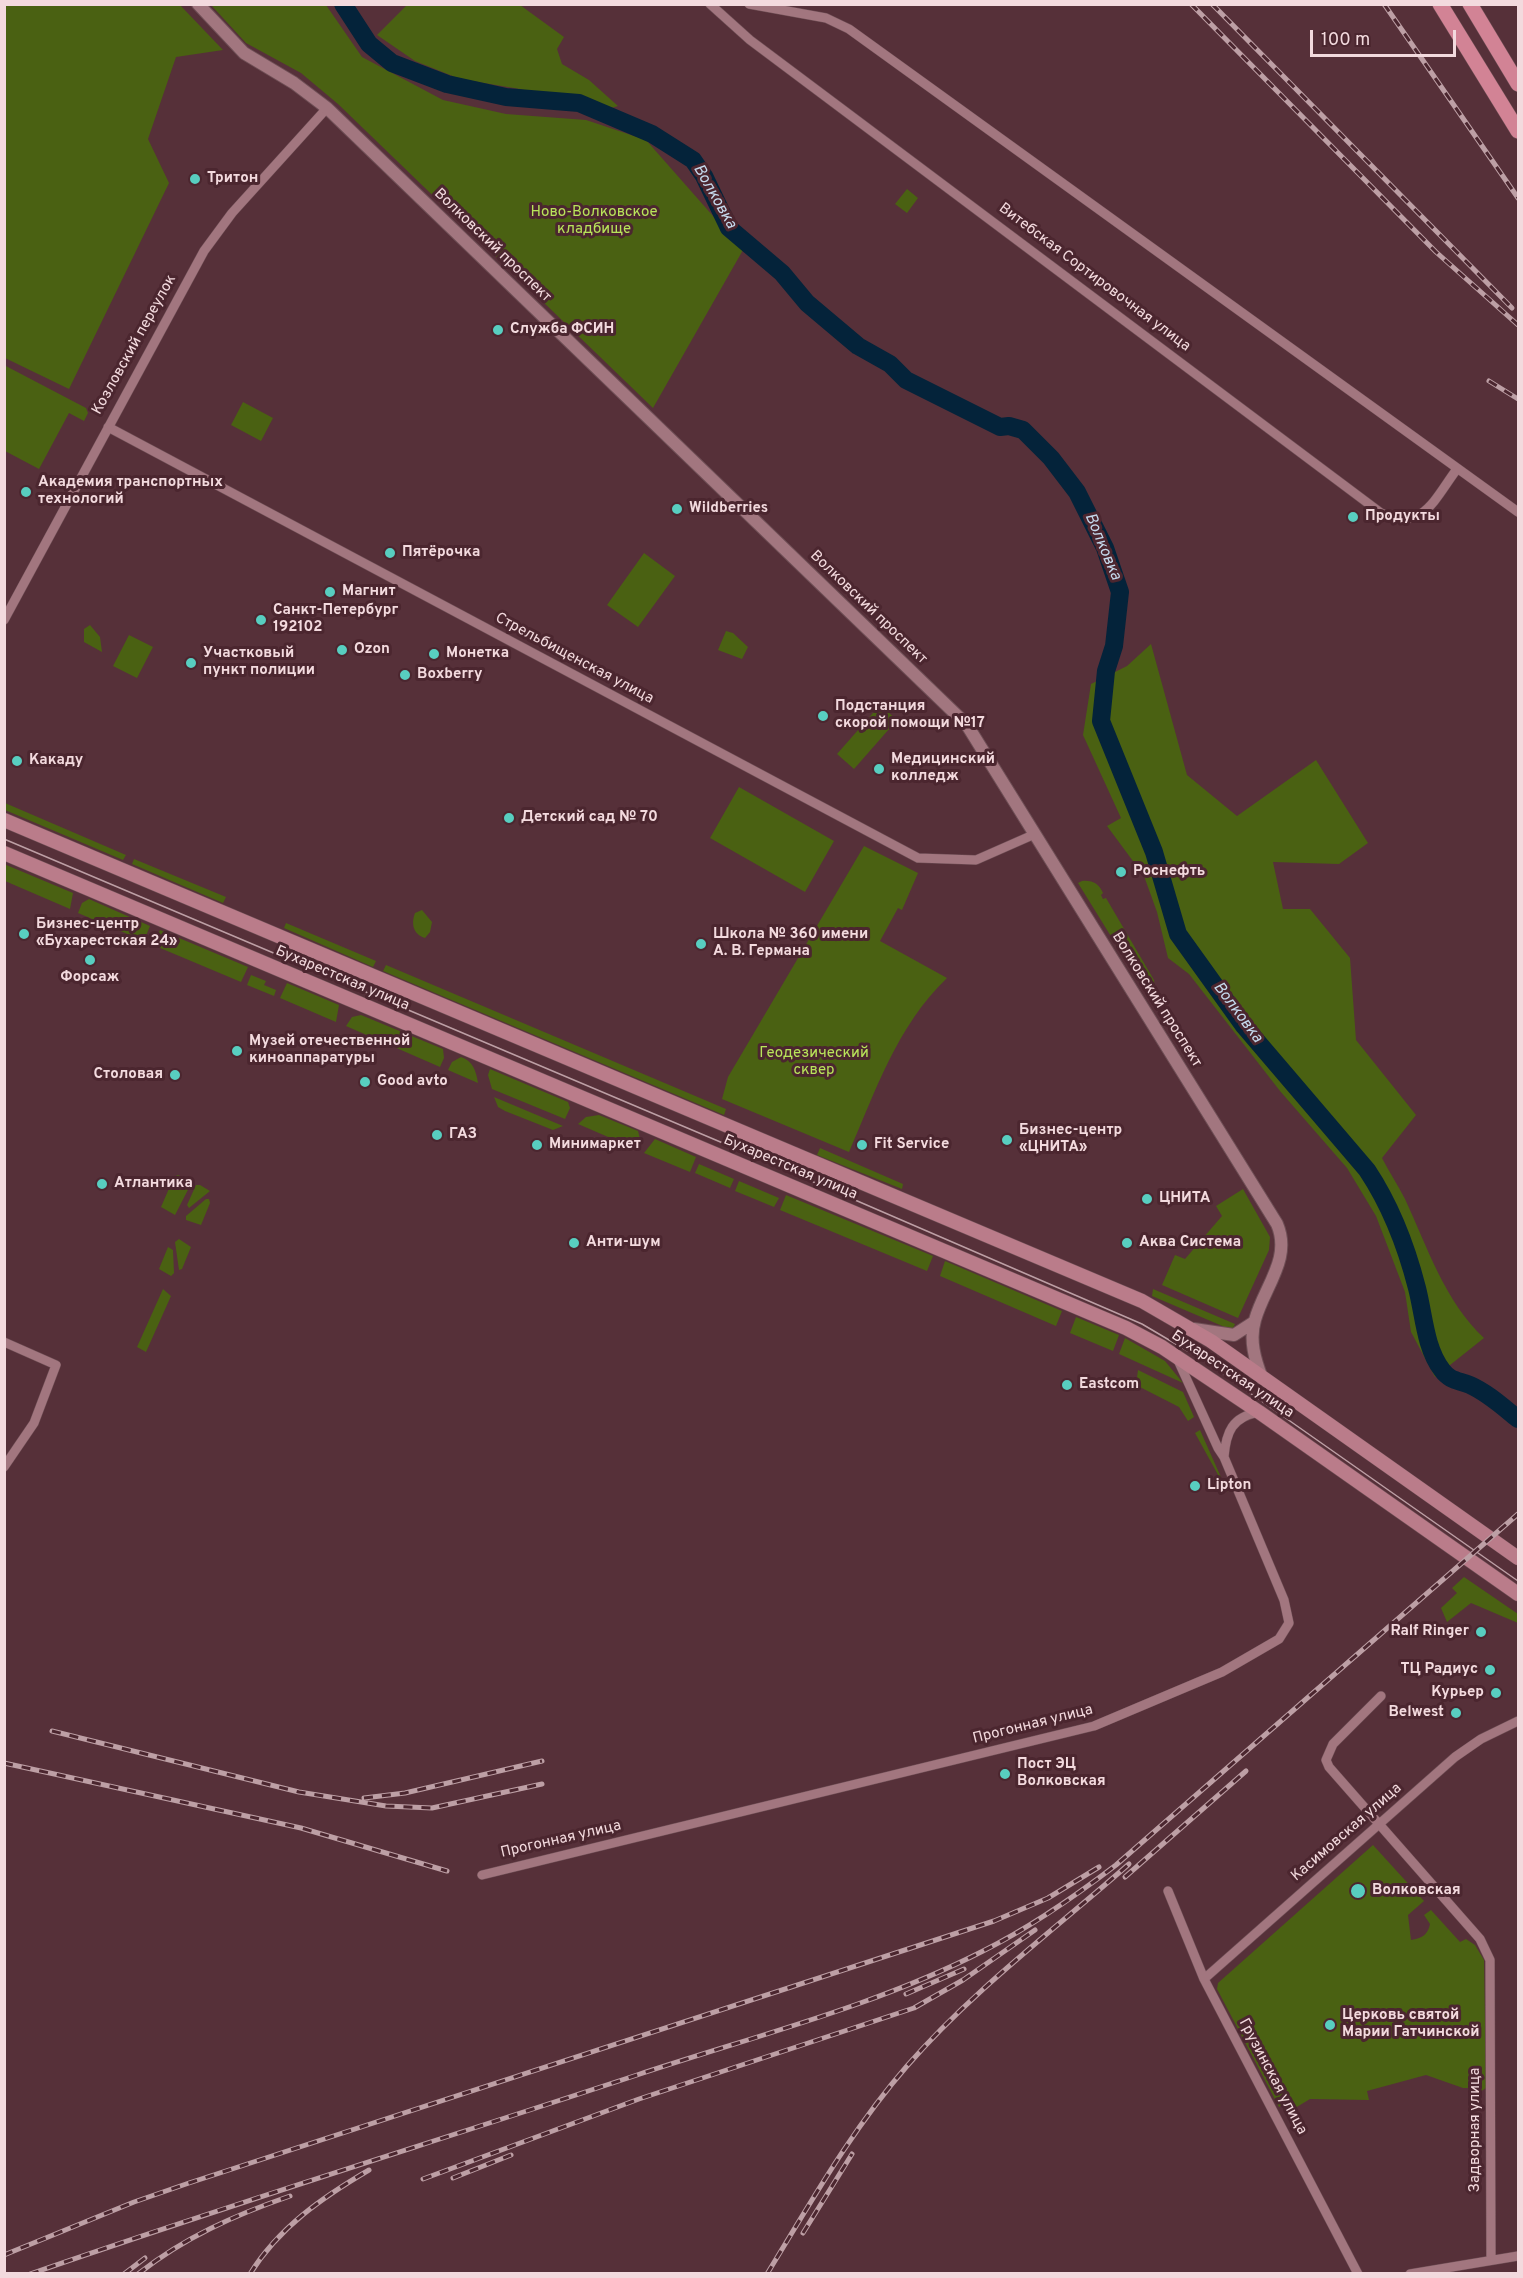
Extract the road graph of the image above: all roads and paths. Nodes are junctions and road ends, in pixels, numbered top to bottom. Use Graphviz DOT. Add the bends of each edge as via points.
graph roads {
  1 [pos="198,4"];
  2 [pos="710,4"];
  3 [pos="749,4"];
  4 [pos="1440,4"];
  5 [pos="1470,4"];
  6 [pos="1518,84"];
  7 [pos="327,108"];
  8 [pos="1518,131"];
  9 [pos="108,427"];
  10 [pos="1457,469"];
  11 [pos="1518,512"];
  12 [pos="4,620"];
  13 [pos="4,820"];
  14 [pos="1035,834"];
  15 [pos="4,853"];
  16 [pos="1254,1322"];
  17 [pos="1190,1328"];
  18 [pos="4,1342"];
  19 [pos="1177,1358"];
  20 [pos="1262,1378"];
  21 [pos="1258,1412"];
  22 [pos="1224,1457"];
  23 [pos="4,1467"];
  24 [pos="1518,1558"];
  25 [pos="1518,1594"];
  26 [pos="1381,1696"];
  27 [pos="1518,1721"];
  28 [pos="1379,1824"];
  29 [pos="482,1875"];
  30 [pos="1168,1890"];
  31 [pos="1204,1979"];
  32 [pos="1518,2256"];
  33 [pos="1491,2260"];
  34 [pos="1358,2274"];
  35 [pos="1410,2274"];
  1 -- 7 [label="street, Волковский проспект" via="244,53 294,82"];
  2 -- 10 [label="street, Витебская Сортировочная улица" via="735,29 1381,513 1402,520 1417,518"];
  3 -- 10 [label="street" via="826,18 849,29"];
  4 -- 8 [label="main road"];
  5 -- 6 [label="main road"];
  7 -- 9 [label="street, Козловский переулок" via="214,236"];
  7 -- 14 [label="street, Волковский проспект" via="957,714"];
  9 -- 12 [label="street, Козловский переулок"];
  9 -- 14 [label="street, Стрельбищенская улица" via="918,858 976,860"];
  10 -- 11 [label="street"];
  13 -- 17 [label="main road, Бухарестская улица" via="1142,1301"];
  14 -- 16 [label="street, Волковский проспект" via="1277,1224 1283,1240 1281,1257"];
  15 -- 19 [label="main road, Бухарестская улица" via="1084,1310 1140,1335"];
  16 -- 17 [label="street" via="1234,1335"];
  16 -- 20 [label="street, Волковский проспект" via="1254,1356"];
  17 -- 20 [label="main road, Бухарестская улица"];
  18 -- 23 [label="street" via="56,1365 34,1423"];
  19 -- 21 [label="main road, Бухарестская улица"];
  19 -- 22 [label="street, Прогонная улица"];
  20 -- 24 [label="main road, Бухарестская улица"];
  21 -- 22 [label="street" via="1238,1419 1230,1428"];
  21 -- 25 [label="main road, Бухарестская улица"];
  22 -- 29 [label="street, Прогонная улица" via="1289,1620 1279,1639 1222,1672 1094,1726"];
  26 -- 28 [label="street, Задворная улица" via="1333,1744 1326,1760"];
  27 -- 28 [label="street, Касимовская улица" via="1467,1748"];
  28 -- 31 [label="street, Касимовская улица"];
  28 -- 33 [label="street, Задворная улица" via="1480,1939 1490,1960"];
  30 -- 31 [label="street, Грузинская улица"];
  31 -- 34 [label="street, Грузинская улица"];
  32 -- 33 [label="street"];
  33 -- 35 [label="street"];
}
